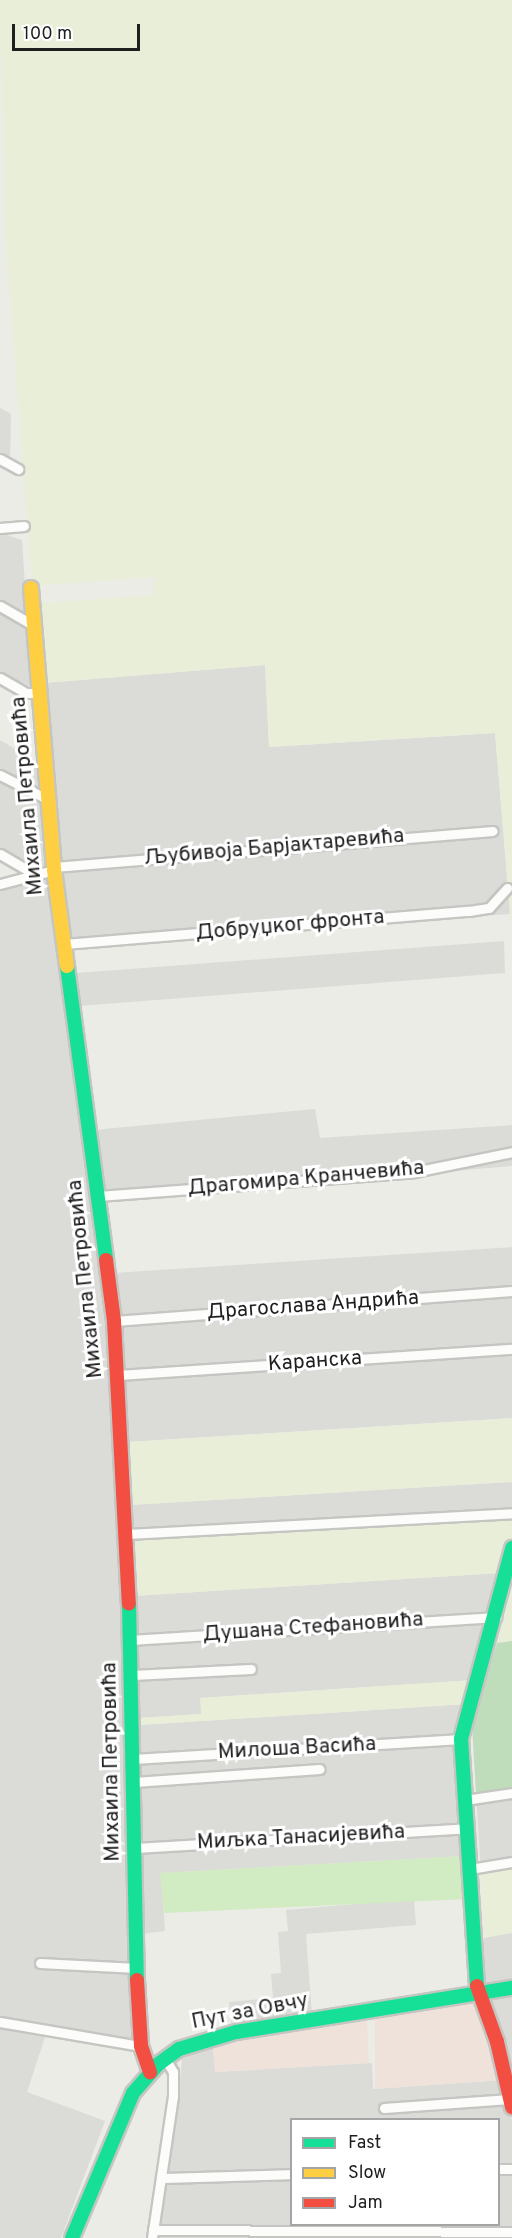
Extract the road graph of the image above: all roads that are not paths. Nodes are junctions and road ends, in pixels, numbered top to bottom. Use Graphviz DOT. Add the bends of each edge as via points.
graph roads {
  1 [pos="0,459"];
  2 [pos="18,469"];
  3 [pos="24,526"];
  4 [pos="0,528"];
  5 [pos="31,588"];
  6 [pos="0,606"];
  7 [pos="34,626"];
  8 [pos="0,678"];
  9 [pos="40,693"];
  10 [pos="0,775"];
  11 [pos="49,800"];
  12 [pos="493,831"];
  13 [pos="0,854"];
  14 [pos="54,868"];
  15 [pos="36,875"];
  16 [pos="0,884"];
  17 [pos="507,888"];
  18 [pos="64,944"];
  19 [pos="512,1152"];
  20 [pos="98,1196"];
  21 [pos="512,1291"];
  22 [pos="114,1321"];
  23 [pos="512,1348"];
  24 [pos="118,1375"];
  25 [pos="512,1513"];
  26 [pos="127,1534"];
  27 [pos="512,1548"];
  28 [pos="496,1617"];
  29 [pos="130,1640"];
  30 [pos="251,1669"];
  31 [pos="132,1675"];
  32 [pos="461,1740"];
  33 [pos="133,1759"];
  34 [pos="320,1770"];
  35 [pos="134,1782"];
  36 [pos="512,1792"];
  37 [pos="465,1800"];
  38 [pos="467,1828"];
  39 [pos="135,1848"];
  40 [pos="512,1862"];
  41 [pos="470,1869"];
  42 [pos="40,1963"];
  43 [pos="137,1968"];
  44 [pos="512,1988"];
  45 [pos="478,1994"];
  46 [pos="0,2022"];
  47 [pos="141,2046"];
  48 [pos="165,2058"];
  49 [pos="150,2072"];
  50 [pos="511,2103"];
  51 [pos="384,2108"];
  52 [pos="290,2174"];
  53 [pos="161,2178"];
  54 [pos="512,2232"];
  55 [pos="152,2234"];
  56 [pos="72,2238"];
  1 -- 2 [label="street"];
  3 -- 4 [label="street"];
  5 -- 7 [label="street, Михаила Петровића"];
  6 -- 7 [label="street"];
  7 -- 9 [label="street, Михаила Петровића"];
  8 -- 9 [label="street" via="26,693"];
  9 -- 11 [label="street, Михаила Петровића"];
  10 -- 11 [label="street"];
  11 -- 14 [label="street, Михаила Петровића"];
  12 -- 14 [label="street, Љубивоја Барјактаревића"];
  13 -- 15 [label="street"];
  14 -- 15 [label="street, Љубивоја Барјактаревића"];
  14 -- 18 [label="street, Михаила Петровића"];
  15 -- 16 [label="street, Љубивоја Барјактаревића"];
  17 -- 18 [label="street, Добруџког фронта" via="489,908"];
  18 -- 20 [label="street, Михаила Петровића"];
  19 -- 20 [label="street, Драгомира Кранчевића" via="414,1172"];
  20 -- 22 [label="street, Михаила Петровића"];
  21 -- 22 [label="street, Драгослава Андрића"];
  22 -- 24 [label="street, Михаила Петровића"];
  23 -- 24 [label="street, Каранска"];
  24 -- 26 [label="street, Михаила Петровића"];
  25 -- 26 [label="street"];
  26 -- 29 [label="street, Михаила Петровића"];
  27 -- 28 [label="street"];
  28 -- 29 [label="street, Душана Стефановића"];
  28 -- 32 [label="street"];
  29 -- 31 [label="street, Михаила Петровића"];
  30 -- 31 [label="street"];
  31 -- 33 [label="street, Михаила Петровића"];
  32 -- 33 [label="street, Милоша Васића"];
  32 -- 37 [label="street"];
  33 -- 35 [label="street, Михаила Петровића"];
  34 -- 35 [label="street"];
  35 -- 39 [label="street, Михаила Петровића"];
  36 -- 37 [label="street"];
  37 -- 38 [label="street"];
  38 -- 39 [label="street, Миљка Танасијевића"];
  38 -- 41 [label="street"];
  39 -- 43 [label="street, Михаила Петровића"];
  40 -- 41 [label="street"];
  41 -- 45 [label="street"];
  42 -- 43 [label="street"];
  43 -- 47 [label="street, Михаила Петровића"];
  44 -- 45 [label="street, Пут за Овчу"];
  45 -- 48 [label="street, Пут за Овчу" via="228,2033 196,2041"];
  45 -- 50 [label="street" via="496,2042"];
  46 -- 47 [label="street"];
  47 -- 49 [label="street, Михаила Петровића"];
  48 -- 49 [label="street, Пут за Овчу"];
  48 -- 53 [label="street" via="173,2084"];
  49 -- 56 [label="street, Пут за Овчу" via="129,2101"];
  50 -- 51 [label="street"];
  52 -- 53 [label="street"];
  53 -- 55 [label="street"];
  54 -- 55 [label="street"];
}
